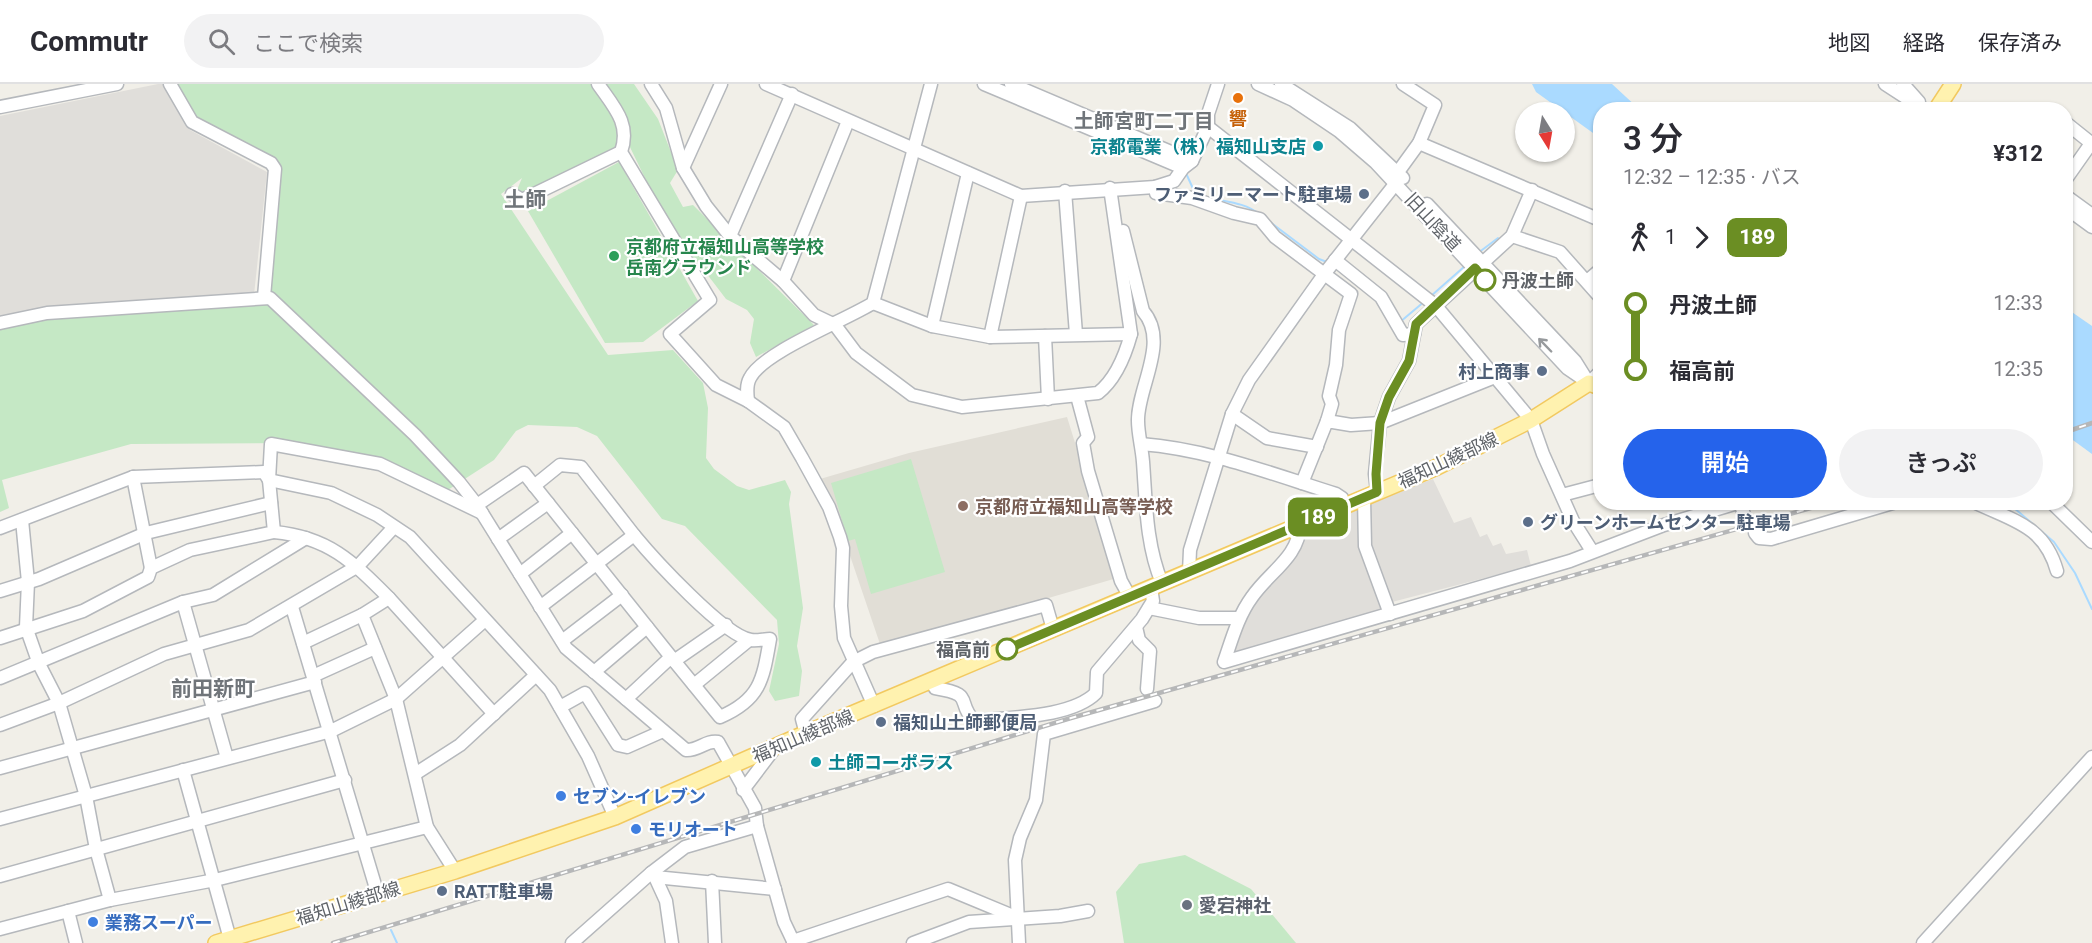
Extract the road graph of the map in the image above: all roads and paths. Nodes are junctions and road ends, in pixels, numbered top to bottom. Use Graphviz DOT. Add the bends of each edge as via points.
graph roads {
  1 [pos="117,84"];
  2 [pos="170,84"];
  3 [pos="598,84"];
  4 [pos="651,84"];
  5 [pos="721,84"];
  6 [pos="766,84"];
  7 [pos="931,84"];
  8 [pos="984,84"];
  9 [pos="1011,84"];
  10 [pos="1218,84"];
  11 [pos="1258,84"];
  12 [pos="1281,84"];
  13 [pos="1403,84"];
  14 [pos="1885,84"];
  15 [pos="1903,84"];
  16 [pos="1953,84"];
  17 [pos="792,94"];
  18 [pos="1913,102"];
  19 [pos="1919,102"];
  20 [pos="1941,102"];
  21 [pos="0,107"];
  22 [pos="848,121"];
  23 [pos="1208,127"];
  24 [pos="2073,128"];
  25 [pos="1419,142"];
  26 [pos="2092,142"];
  27 [pos="916,147"];
  28 [pos="621,152"];
  29 [pos="1187,165"];
  30 [pos="683,168"];
  31 [pos="2073,169"];
  32 [pos="968,173"];
  33 [pos="1397,178"];
  34 [pos="1155,187"];
  35 [pos="1110,188"];
  36 [pos="1532,190"];
  37 [pos="1065,191"];
  38 [pos="512,194"];
  39 [pos="1021,196"];
  40 [pos="2073,201"];
  41 [pos="2073,213"];
  42 [pos="2092,215"];
  43 [pos="1593,217"];
  44 [pos="1114,218"];
  45 [pos="2092,226"];
  46 [pos="730,236"];
  47 [pos="1512,236"];
  48 [pos="1351,240"];
  49 [pos="1335,260"];
  50 [pos="1479,265"];
  51 [pos="1325,273"];
  52 [pos="1593,276"];
  53 [pos="783,281"];
  54 [pos="1587,281"];
  55 [pos="1593,288"];
  56 [pos="264,297"];
  57 [pos="873,303"];
  58 [pos="1436,306"];
  59 [pos="0,323"];
  60 [pos="835,325"];
  61 [pos="932,326"];
  62 [pos="1076,334"];
  63 [pos="1131,334"];
  64 [pos="1414,334"];
  65 [pos="1045,336"];
  66 [pos="990,338"];
  67 [pos="1495,377"];
  68 [pos="1593,377"];
  69 [pos="1593,383"];
  70 [pos="1077,396"];
  71 [pos="1048,399"];
  72 [pos="748,401"];
  73 [pos="1232,414"];
  74 [pos="1531,420"];
  75 [pos="1327,421"];
  76 [pos="1380,423"];
  77 [pos="1141,444"];
  78 [pos="1317,447"];
  79 [pos="1218,457"];
  80 [pos="133,477"];
  81 [pos="269,480"];
  82 [pos="1302,483"];
  83 [pos="534,486"];
  84 [pos="1593,487"];
  85 [pos="1371,495"];
  86 [pos="1562,495"];
  87 [pos="271,503"];
  88 [pos="548,503"];
  89 [pos="1345,506"];
  90 [pos="480,509"];
  91 [pos="1718,510"];
  92 [pos="1742,510"];
  93 [pos="1869,510"];
  94 [pos="1991,510"];
  95 [pos="2060,510"];
  96 [pos="1745,518"];
  97 [pos="22,520"];
  98 [pos="1300,525"];
  99 [pos="394,527"];
  100 [pos="0,528"];
  101 [pos="273,532"];
  102 [pos="146,533"];
  103 [pos="572,533"];
  104 [pos="1755,533"];
  105 [pos="634,535"];
  106 [pos="306,538"];
  107 [pos="498,539"];
  108 [pos="2092,542"];
  109 [pos="1592,551"];
  110 [pos="596,563"];
  111 [pos="358,566"];
  112 [pos="151,568"];
  113 [pos="2057,571"];
  114 [pos="1189,572"];
  115 [pos="520,574"];
  116 [pos="28,582"];
  117 [pos="1156,586"];
  118 [pos="1126,590"];
  119 [pos="0,591"];
  120 [pos="622,595"];
  121 [pos="388,598"];
  122 [pos="183,602"];
  123 [pos="292,607"];
  124 [pos="540,607"];
  125 [pos="1149,608"];
  126 [pos="1390,614"];
  127 [pos="363,615"];
  128 [pos="1239,618"];
  129 [pos="485,620"];
  130 [pos="726,626"];
  131 [pos="26,627"];
  132 [pos="647,627"];
  133 [pos="1136,627"];
  134 [pos="1053,630"];
  135 [pos="0,638"];
  136 [pos="749,640"];
  137 [pos="562,641"];
  138 [pos="303,643"];
  139 [pos="194,645"];
  140 [pos="375,648"];
  141 [pos="444,658"];
  142 [pos="673,659"];
  143 [pos="853,662"];
  144 [pos="39,663"];
  145 [pos="594,672"];
  146 [pos="536,675"];
  147 [pos="0,678"];
  148 [pos="314,679"];
  149 [pos="932,681"];
  150 [pos="694,685"];
  151 [pos="1147,689"];
  152 [pos="396,699"];
  153 [pos="626,699"];
  154 [pos="1155,700"];
  155 [pos="59,703"];
  156 [pos="874,706"];
  157 [pos="560,707"];
  158 [pos="213,709"];
  159 [pos="494,714"];
  160 [pos="0,725"];
  161 [pos="331,731"];
  162 [pos="663,731"];
  163 [pos="806,734"];
  164 [pos="71,747"];
  165 [pos="774,749"];
  166 [pos="2092,757"];
  167 [pos="227,758"];
  168 [pos="732,767"];
  169 [pos="0,768"];
  170 [pos="183,770"];
  171 [pos="416,774"];
  172 [pos="345,780"];
  173 [pos="743,790"];
  174 [pos="86,796"];
  175 [pos="615,817"];
  176 [pos="0,819"];
  177 [pos="198,822"];
  178 [pos="757,825"];
  179 [pos="427,827"];
  180 [pos="363,843"];
  181 [pos="96,849"];
  182 [pos="455,871"];
  183 [pos="653,875"];
  184 [pos="0,876"];
  185 [pos="215,880"];
  186 [pos="712,881"];
  187 [pos="775,889"];
  188 [pos="378,895"];
  189 [pos="110,900"];
  190 [pos="68,911"];
  191 [pos="1088,911"];
  192 [pos="1018,918"];
  193 [pos="0,929"];
  194 [pos="223,941"];
  195 [pos="794,942"];
  196 [pos="76,943"];
  197 [pos="572,943"];
  198 [pos="672,943"];
  199 [pos="715,943"];
  200 [pos="913,943"];
  201 [pos="1019,943"];
  202 [pos="1923,943"];
  1 -- 21 [label="street"];
  2 -- 56 [label="street" via="192,122 271,163 275,169"];
  3 -- 28 [label="street" via="622,122 626,137"];
  4 -- 30 [label="street" via="666,108"];
  5 -- 30 [label="street"];
  6 -- 17 [label="street"];
  7 -- 27 [label="street"];
  8 -- 29 [label="street"];
  9 -- 29 [label="street"];
  10 -- 23 [label="street"];
  11 -- 33 [label="street, 旧山陰道" via="1293,100 1339,131"];
  12 -- 33 [label="street" via="1350,128"];
  13 -- 25 [label="street" via="1436,105"];
  14 -- 18 [label="street"];
  15 -- 19 [label="street"];
  16 -- 20 [label="main road"];
  17 -- 22 [label="street"];
  17 -- 46 [label="street"];
  22 -- 27 [label="street"];
  22 -- 53 [label="street"];
  23 -- 29 [label="street"];
  23 -- 48 [label="street"];
  24 -- 26 [label="street"];
  25 -- 33 [label="street"];
  25 -- 36 [label="street"];
  26 -- 31 [label="street"];
  27 -- 32 [label="street"];
  27 -- 57 [label="street"];
  28 -- 38 [label="street" via="522,200"];
  28 -- 72 [label="street" via="710,300 670,334 716,385"];
  29 -- 34 [label="street" via="1174,181"];
  30 -- 46 [label="street"];
  32 -- 39 [label="street"];
  32 -- 61 [label="street"];
  33 -- 48 [label="street"];
  33 -- 50 [label="street"];
  34 -- 35 [label="street"];
  34 -- 51 [label="street" via="1156,193 1192,198 1260,219 1275,237"];
  35 -- 37 [label="street"];
  35 -- 44 [label="street"];
  36 -- 43 [label="street"];
  36 -- 47 [label="street"];
  37 -- 39 [label="street"];
  37 -- 62 [label="street"];
  39 -- 66 [label="street"];
  40 -- 42 [label="street"];
  41 -- 45 [label="street"];
  44 -- 63 [label="street"];
  44 -- 77 [label="street" via="1121,223 1153,340 1150,372 1138,419"];
  46 -- 53 [label="street"];
  47 -- 50 [label="street"];
  47 -- 54 [label="street" via="1560,252"];
  48 -- 49 [label="street"];
  48 -- 58 [label="street"];
  49 -- 51 [label="street"];
  49 -- 64 [label="street" via="1381,297 1403,335"];
  50 -- 58 [label="street"];
  50 -- 68 [label="street"];
  51 -- 73 [label="street" via="1249,380"];
  51 -- 75 [label="street" via="1351,294 1339,330"];
  52 -- 54 [label="street"];
  53 -- 60 [label="street" via="814,315"];
  54 -- 55 [label="street"];
  56 -- 59 [label="street" via="47,313"];
  56 -- 90 [label="street" via="270,298 415,435"];
  57 -- 60 [label="street"];
  57 -- 61 [label="street"];
  58 -- 64 [label="street" via="1416,324"];
  58 -- 67 [label="street"];
  60 -- 71 [label="street" via="856,353 924,400 962,407"];
  60 -- 72 [label="street" via="773,354 759,366 747,387"];
  61 -- 66 [label="street"];
  62 -- 63 [label="street"];
  62 -- 65 [label="street"];
  63 -- 70 [label="street" via="1109,384 1098,393"];
  64 -- 76 [label="street" via="1409,361"];
  65 -- 66 [label="street"];
  65 -- 71 [label="street"];
  67 -- 74 [label="street"];
  67 -- 76 [label="street"];
  69 -- 74 [label="main road, 福知山綾部線"];
  70 -- 71 [label="street"];
  70 -- 118 [label="street" via="1088,437 1083,443 1088,471"];
  72 -- 143 [label="street" via="784,427 830,507 843,548 842,617 844,638"];
  73 -- 78 [label="street" via="1267,438"];
  73 -- 79 [label="street"];
  74 -- 85 [label="main road, 福知山綾部線"];
  74 -- 86 [label="street"];
  75 -- 76 [label="street" via="1351,425"];
  75 -- 78 [label="street"];
  76 -- 85 [label="street"];
  77 -- 79 [label="street"];
  77 -- 117 [label="street"];
  78 -- 82 [label="street"];
  79 -- 82 [label="street"];
  79 -- 114 [label="street" via="1190,550"];
  80 -- 81 [label="street" via="264,472"];
  80 -- 97 [label="street"];
  80 -- 102 [label="street"];
  81 -- 87 [label="street"];
  81 -- 90 [label="street" via="271,444 380,464"];
  81 -- 99 [label="street" via="331,493"];
  82 -- 89 [label="street" via="1335,494"];
  83 -- 88 [label="street"];
  83 -- 90 [label="street" via="524,473"];
  83 -- 105 [label="street" via="560,465 581,467"];
  84 -- 86 [label="street"];
  85 -- 89 [label="main road, 福知山綾部線"];
  85 -- 126 [label="street" via="1365,546"];
  86 -- 109 [label="street"];
  87 -- 101 [label="street"];
  87 -- 102 [label="street"];
  88 -- 103 [label="street"];
  88 -- 107 [label="street"];
  89 -- 98 [label="main road, 福知山綾部線"];
  90 -- 107 [label="street"];
  91 -- 109 [label="street"];
  92 -- 96 [label="street"];
  93 -- 104 [label="street" via="1771,539 1759,538"];
  94 -- 113 [label="street" via="2037,532 2052,553"];
  95 -- 108 [label="street"];
  97 -- 100 [label="street"];
  97 -- 116 [label="street"];
  98 -- 114 [label="main road, 福知山綾部線"];
  98 -- 128 [label="street" via="1300,537 1290,556 1251,597"];
  99 -- 111 [label="street"];
  99 -- 129 [label="street" via="410,537"];
  101 -- 106 [label="street"];
  101 -- 112 [label="street" via="190,550"];
  102 -- 112 [label="street"];
  102 -- 116 [label="street"];
  103 -- 110 [label="street"];
  103 -- 115 [label="street"];
  105 -- 110 [label="street"];
  105 -- 130 [label="street" via="656,561"];
  106 -- 111 [label="street" via="340,552"];
  106 -- 122 [label="street" via="213,595"];
  107 -- 115 [label="street"];
  109 -- 126 [label="street"];
  110 -- 120 [label="street"];
  110 -- 124 [label="street"];
  111 -- 121 [label="street"];
  111 -- 123 [label="street"];
  112 -- 131 [label="street" via="148,577 83,611"];
  114 -- 117 [label="main road, 福知山綾部線"];
  115 -- 124 [label="street"];
  116 -- 119 [label="street"];
  116 -- 131 [label="street"];
  117 -- 125 [label="street"];
  117 -- 134 [label="main road, 福知山綾部線"];
  120 -- 132 [label="street"];
  120 -- 137 [label="street"];
  121 -- 127 [label="street"];
  121 -- 141 [label="street"];
  122 -- 139 [label="street"];
  122 -- 144 [label="street"];
  123 -- 138 [label="street"];
  123 -- 139 [label="street" via="249,630"];
  124 -- 137 [label="street"];
  125 -- 128 [label="street" via="1199,618"];
  125 -- 133 [label="street"];
  126 -- 128 [label="street" via="1224,662"];
  127 -- 138 [label="street"];
  127 -- 140 [label="street"];
  129 -- 141 [label="street"];
  129 -- 146 [label="street"];
  130 -- 136 [label="street"];
  130 -- 142 [label="street"];
  131 -- 135 [label="street"];
  131 -- 144 [label="street"];
  132 -- 142 [label="street"];
  132 -- 145 [label="street"];
  133 -- 149 [label="street" via="1097,672 1096,693 1072,708 974,721 962,696 935,688"];
  133 -- 151 [label="street" via="1139,640 1150,651"];
  134 -- 143 [label="street" via="1046,605 873,652"];
  134 -- 149 [label="main road, 福知山綾部線"];
  136 -- 150 [label="street"];
  136 -- 150 [label="street" via="770,639 753,697 720,717"];
  137 -- 145 [label="street"];
  138 -- 148 [label="street"];
  139 -- 155 [label="street" via="164,654"];
  139 -- 158 [label="street"];
  140 -- 148 [label="street"];
  140 -- 152 [label="street"];
  141 -- 152 [label="street"];
  141 -- 159 [label="street"];
  142 -- 150 [label="street"];
  142 -- 153 [label="street"];
  143 -- 156 [label="street"];
  143 -- 163 [label="street" via="802,719"];
  144 -- 147 [label="street"];
  144 -- 155 [label="street"];
  145 -- 153 [label="street"];
  146 -- 157 [label="street"];
  146 -- 159 [label="street"];
  148 -- 158 [label="street"];
  148 -- 161 [label="street"];
  149 -- 156 [label="main road, 福知山綾部線"];
  152 -- 161 [label="street"];
  152 -- 171 [label="street"];
  153 -- 162 [label="street"];
  154 -- 192 [label="street" via="1044,734 1036,800 1015,860"];
  155 -- 160 [label="street"];
  155 -- 164 [label="street"];
  156 -- 163 [label="main road, 福知山綾部線"];
  157 -- 162 [label="street" via="585,693 618,745 627,747"];
  157 -- 175 [label="street" via="588,756"];
  158 -- 164 [label="street"];
  158 -- 167 [label="street"];
  159 -- 171 [label="street" via="460,744"];
  161 -- 167 [label="street"];
  161 -- 172 [label="street"];
  162 -- 168 [label="street" via="686,750 718,742"];
  163 -- 165 [label="main road, 福知山綾部線"];
  164 -- 169 [label="street"];
  164 -- 174 [label="street"];
  165 -- 168 [label="main road, 福知山綾部線"];
  165 -- 173 [label="street"];
  166 -- 202 [label="street"];
  167 -- 170 [label="street"];
  168 -- 173 [label="street"];
  168 -- 175 [label="main road, 福知山綾部線"];
  170 -- 174 [label="street"];
  170 -- 177 [label="street"];
  171 -- 179 [label="street"];
  172 -- 177 [label="street"];
  172 -- 180 [label="street"];
  173 -- 178 [label="street" via="755,808"];
  174 -- 176 [label="street"];
  174 -- 181 [label="street"];
  175 -- 182 [label="main road, 福知山綾部線"];
  177 -- 181 [label="street"];
  177 -- 185 [label="street"];
  178 -- 183 [label="street" via="685,847"];
  178 -- 187 [label="street"];
  179 -- 180 [label="street"];
  179 -- 182 [label="street"];
  180 -- 185 [label="street"];
  180 -- 188 [label="street"];
  181 -- 184 [label="street"];
  181 -- 189 [label="street"];
  182 -- 188 [label="main road, 福知山綾部線"];
  183 -- 186 [label="street"];
  183 -- 197 [label="street"];
  183 -- 198 [label="street" via="666,901"];
  185 -- 189 [label="street"];
  185 -- 194 [label="street"];
  186 -- 187 [label="street"];
  186 -- 199 [label="street"];
  187 -- 195 [label="street"];
  188 -- 194 [label="main road, 福知山綾部線"];
  189 -- 190 [label="street"];
  190 -- 193 [label="street"];
  190 -- 196 [label="street"];
  191 -- 192 [label="street"];
  192 -- 195 [label="street" via="948,889"];
  192 -- 200 [label="street" via="969,922"];
  192 -- 201 [label="street"];
}
